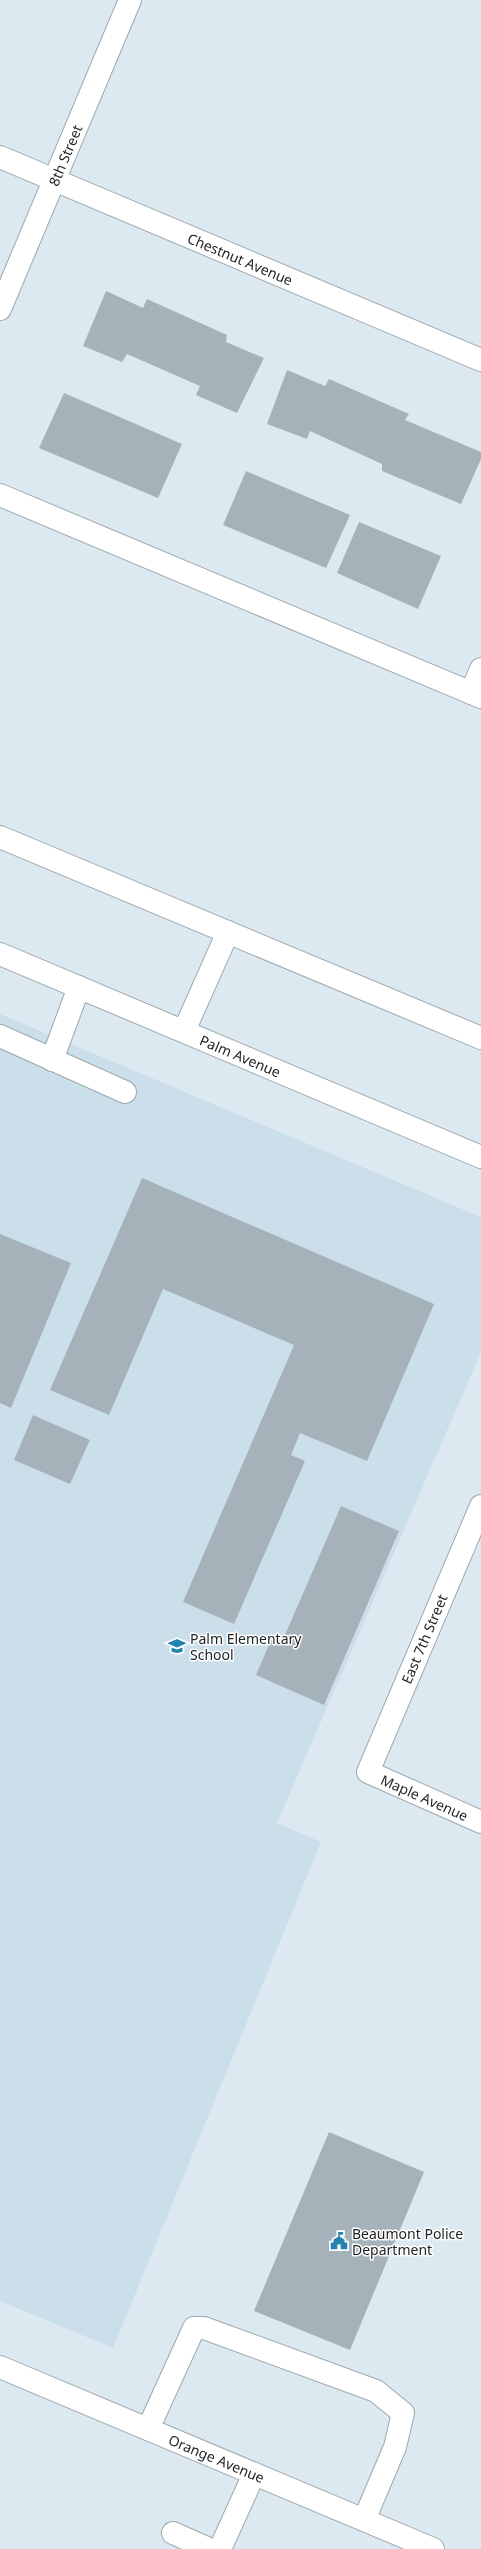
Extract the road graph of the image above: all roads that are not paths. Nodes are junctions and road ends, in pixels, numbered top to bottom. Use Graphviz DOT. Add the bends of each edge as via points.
graph roads {
  1 [pos="130,0"];
  2 [pos="0,157"];
  3 [pos="54,180"];
  4 [pos="0,309"];
  5 [pos="481,360"];
  6 [pos="0,495"];
  7 [pos="481,668"];
  8 [pos="476,695"];
  9 [pos="0,837"];
  10 [pos="228,932"];
  11 [pos="0,954"];
  12 [pos="79,987"];
  13 [pos="184,1031"];
  14 [pos="0,1036"];
  15 [pos="481,1038"];
  16 [pos="52,1060"];
  17 [pos="124,1092"];
  18 [pos="481,1156"];
  19 [pos="481,1506"];
  20 [pos="368,1772"];
  21 [pos="481,1822"];
  22 [pos="0,2367"];
  23 [pos="148,2429"];
  24 [pos="254,2474"];
  25 [pos="364,2520"];
  26 [pos="173,2533"];
  27 [pos="209,2549"];
  28 [pos="220,2549"];
  29 [pos="433,2549"];
  1 -- 3 [label="street, 8th Street"];
  2 -- 3 [label="street, Chestnut Avenue"];
  3 -- 4 [label="street, 8th Street"];
  3 -- 5 [label="street, Chestnut Avenue"];
  6 -- 8 [label="street"];
  7 -- 8 [label="street"];
  9 -- 10 [label="street"];
  10 -- 13 [label="street"];
  10 -- 15 [label="street"];
  11 -- 12 [label="street, Palm Avenue"];
  12 -- 13 [label="street, Palm Avenue"];
  12 -- 16 [label="street"];
  13 -- 18 [label="street, Palm Avenue"];
  14 -- 16 [label="street"];
  16 -- 17 [label="street"];
  19 -- 20 [label="street, East 7th Street"];
  20 -- 21 [label="street, Maple Avenue"];
  22 -- 23 [label="street, Orange Avenue"];
  23 -- 24 [label="street, Orange Avenue"];
  23 -- 25 [label="street" via="194,2328 204,2328 376,2391 404,2413 395,2447"];
  24 -- 25 [label="street, Orange Avenue"];
  24 -- 28 [label="street"];
  25 -- 29 [label="street, Orange Avenue"];
  26 -- 27 [label="street"];
}
